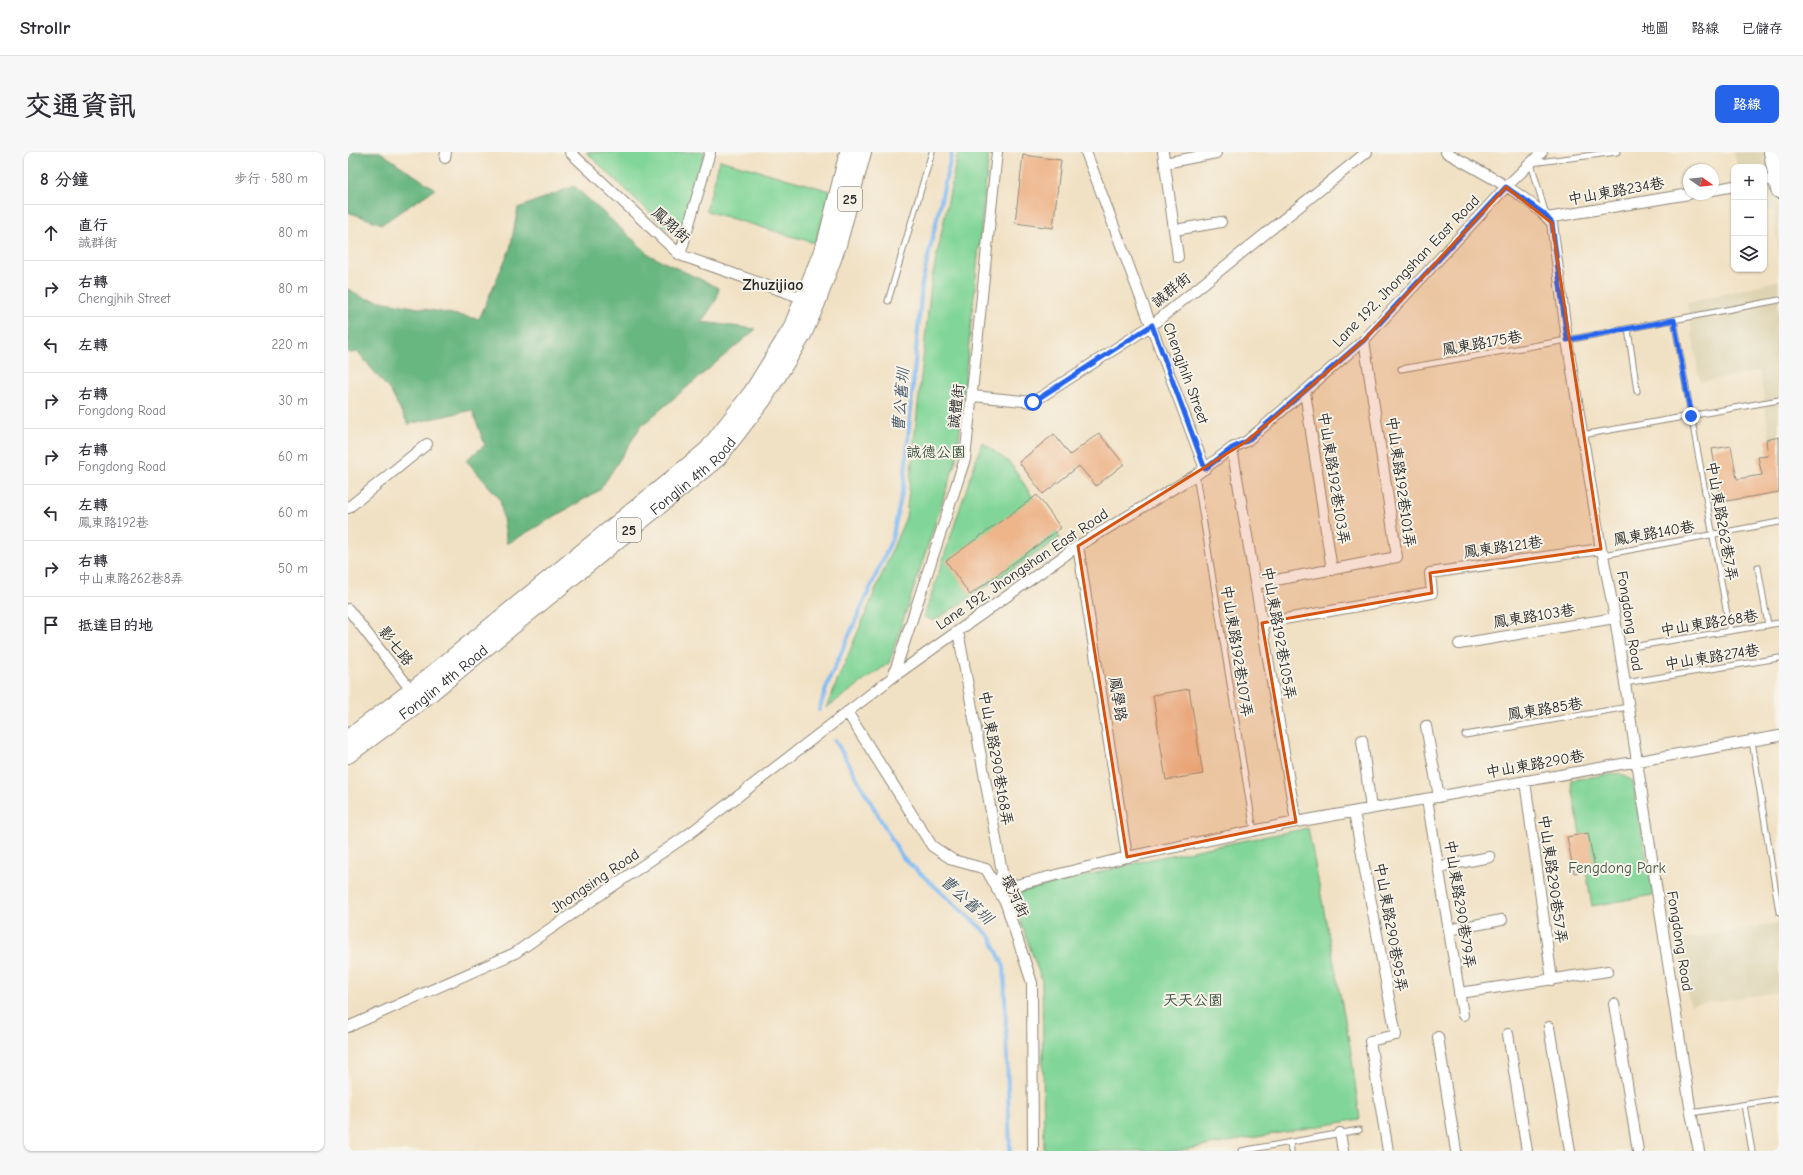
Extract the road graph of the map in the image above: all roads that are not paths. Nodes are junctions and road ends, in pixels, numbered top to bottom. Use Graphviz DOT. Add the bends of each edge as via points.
graph roads {
  1 [pos="570,152"];
  2 [pos="710,152"];
  3 [pos="848,152"];
  4 [pos="863,152"];
  5 [pos="932,152"];
  6 [pos="997,152"];
  7 [pos="1086,152"];
  8 [pos="1163,152"];
  9 [pos="1367,152"];
  10 [pos="1446,152"];
  11 [pos="1542,152"];
  12 [pos="1617,152"];
  13 [pos="1772,152"];
  14 [pos="1216,153"];
  15 [pos="1165,163"];
  16 [pos="1531,163"];
  17 [pos="1775,182"];
  18 [pos="1506,187"];
  19 [pos="1731,187"];
  20 [pos="1719,189"];
  21 [pos="1683,195"];
  22 [pos="1547,218"];
  23 [pos="1221,222"];
  24 [pos="1175,230"];
  25 [pos="832,243"];
  26 [pos="680,255"];
  27 [pos="1178,257"];
  28 [pos="1779,300"];
  29 [pos="810,301"];
  30 [pos="888,301"];
  31 [pos="1674,320"];
  32 [pos="1152,325"];
  33 [pos="1628,329"];
  34 [pos="1364,340"];
  35 [pos="1567,340"];
  36 [pos="1401,369"];
  37 [pos="1637,391"];
  38 [pos="1305,392"];
  39 [pos="973,396"];
  40 [pos="1779,400"];
  41 [pos="1691,416"];
  42 [pos="1582,435"];
  43 [pos="427,444"];
  44 [pos="1232,448"];
  45 [pos="1205,469"];
  46 [pos="1196,475"];
  47 [pos="348,508"];
  48 [pos="1779,522"];
  49 [pos="1713,534"];
  50 [pos="1078,546"];
  51 [pos="1602,552"];
  52 [pos="1758,567"];
  53 [pos="1332,570"];
  54 [pos="1255,584"];
  55 [pos="348,610"];
  56 [pos="1614,618"];
  57 [pos="1262,623"];
  58 [pos="1779,623"];
  59 [pos="1768,625"];
  60 [pos="958,631"];
  61 [pos="1730,631"];
  62 [pos="1459,644"];
  63 [pos="1619,649"];
  64 [pos="1779,658"];
  65 [pos="893,677"];
  66 [pos="1625,683"];
  67 [pos="415,696"];
  68 [pos="1628,707"];
  69 [pos="847,712"];
  70 [pos="835,720"];
  71 [pos="1426,726"];
  72 [pos="1465,735"];
  73 [pos="1779,736"];
  74 [pos="348,738"];
  75 [pos="1362,740"];
  76 [pos="1752,741"];
  77 [pos="348,755"];
  78 [pos="1637,761"];
  79 [pos="1525,781"];
  80 [pos="1438,797"];
  81 [pos="1427,799"];
  82 [pos="1370,809"];
  83 [pos="1354,812"];
  84 [pos="1296,822"];
  85 [pos="1254,831"];
  86 [pos="1127,857"];
  87 [pos="1490,857"];
  88 [pos="1438,867"];
  89 [pos="997,890"];
  90 [pos="1779,912"];
  91 [pos="1502,920"];
  92 [pos="1448,930"];
  93 [pos="1608,971"];
  94 [pos="1552,980"];
  95 [pos="1459,992"];
  96 [pos="1614,1004"];
  97 [pos="1463,1015"];
  98 [pos="348,1027"];
  99 [pos="1549,1027"];
  100 [pos="1508,1034"];
  101 [pos="1438,1037"];
  102 [pos="1779,1099"];
  103 [pos="1744,1105"];
  104 [pos="1691,1113"];
  105 [pos="1359,1130"];
  106 [pos="1340,1133"];
  107 [pos="1290,1142"];
  108 [pos="1034,1151"];
  109 [pos="1241,1151"];
  110 [pos="1291,1151"];
  111 [pos="1343,1151"];
  112 [pos="1388,1151"];
  113 [pos="1456,1151"];
  114 [pos="1527,1151"];
  115 [pos="1570,1151"];
  116 [pos="1638,1151"];
  117 [pos="1699,1151"];
  118 [pos="1752,1151"];
  1 -- 26 [label="street, 鳳翔街"];
  2 -- 26 [label="street"];
  3 -- 25 [label="main road, 25"];
  4 -- 25 [label="main road, 25"];
  5 -- 30 [label="lane"];
  6 -- 39 [label="street, 誠體街"];
  7 -- 32 [label="street, Chengjhih Street"];
  8 -- 15 [label="street"];
  9 -- 32 [label="street, 誠群街"];
  10 -- 18 [label="street"];
  11 -- 16 [label="street, Lane 192, Jhongshan East Road"];
  12 -- 16 [label="lane"];
  13 -- 17 [label="main road"];
  14 -- 15 [label="street"];
  15 -- 24 [label="street"];
  16 -- 18 [label="street, Lane 192, Jhongshan East Road"];
  16 -- 22 [label="lane"];
  18 -- 22 [label="street"];
  18 -- 34 [label="street, Lane 192, Jhongshan East Road"];
  19 -- 20 [label="street"];
  21 -- 22 [label="street, 中山東路234巷"];
  22 -- 35 [label="street, Fongdong Road" via="1552,223"];
  23 -- 24 [label="street"];
  24 -- 27 [label="street"];
  25 -- 29 [label="main road, Fonglin 4th Road / 25"];
  26 -- 29 [label="street, 鳳翔街"];
  28 -- 31 [label="lane, 鳳東路175巷"];
  29 -- 67 [label="main road, Fonglin 4th Road / 25" via="752,392 707,450"];
  31 -- 33 [label="lane, 鳳東路175巷"];
  31 -- 41 [label="lane, 中山東路262巷7弄"];
  32 -- 39 [label="street, 誠群街" via="1033,402"];
  32 -- 45 [label="street, Chengjhih Street"];
  33 -- 35 [label="lane, 鳳東路175巷"];
  33 -- 37 [label="lane"];
  34 -- 38 [label="street, Lane 192, Jhongshan East Road"];
  34 -- 53 [label="street, 中山東路192巷101弄" via="1397,557"];
  35 -- 36 [label="lane, 鳳東路175巷"];
  35 -- 42 [label="street, Fongdong Road"];
  38 -- 44 [label="street, Lane 192, Jhongshan East Road" via="1247,441"];
  38 -- 53 [label="street, 中山東路192巷103弄"];
  39 -- 65 [label="street, 誠體街" via="965,459"];
  40 -- 41 [label="lane"];
  41 -- 42 [label="lane"];
  41 -- 49 [label="lane, 中山東路262巷7弄"];
  42 -- 51 [label="street, Fongdong Road"];
  43 -- 47 [label="street"];
  44 -- 45 [label="street, Lane 192, Jhongshan East Road"];
  44 -- 54 [label="street, 中山東路192巷105弄"];
  45 -- 46 [label="street, Lane 192, Jhongshan East Road"];
  46 -- 50 [label="street, Lane 192, Jhongshan East Road"];
  46 -- 85 [label="lane, 中山東路192巷107弄"];
  48 -- 49 [label="lane, 鳳東路140巷"];
  49 -- 51 [label="lane, 鳳東路140巷"];
  49 -- 61 [label="lane, 中山東路262巷7弄"];
  50 -- 60 [label="street, Lane 192, Jhongshan East Road"];
  50 -- 86 [label="street, 鳳學路"];
  51 -- 56 [label="street, Fongdong Road"];
  51 -- 57 [label="street, 鳳東路121巷" via="1430,573 1432,593"];
  52 -- 59 [label="lane"];
  53 -- 54 [label="street, 中山東路192巷101弄"];
  54 -- 57 [label="street, 中山東路192巷105弄"];
  55 -- 67 [label="street, 影七路"];
  56 -- 62 [label="street, 鳳東路103巷"];
  56 -- 63 [label="street, Fongdong Road"];
  57 -- 84 [label="street, 中山東路192巷105弄"];
  58 -- 59 [label="lane, 中山東路268巷"];
  59 -- 61 [label="lane, 中山東路268巷"];
  60 -- 65 [label="street, Lane 192, Jhongshan East Road"];
  60 -- 89 [label="street, 中山東路290巷168弄" via="1002,872"];
  61 -- 63 [label="lane, 中山東路268巷"];
  63 -- 66 [label="street, Fongdong Road"];
  64 -- 66 [label="lane, 中山東路274巷"];
  65 -- 69 [label="street, Lane 192, Jhongshan East Road"];
  66 -- 68 [label="street, Fongdong Road"];
  67 -- 74 [label="main road, Fonglin 4th Road / 25"];
  67 -- 77 [label="main road, Fonglin 4th Road / 25"];
  68 -- 72 [label="lane, 鳳東路85巷"];
  68 -- 78 [label="street, Fongdong Road"];
  69 -- 70 [label="street, Lane 192, Jhongshan East Road"];
  69 -- 89 [label="street, 環河街" via="932,846 953,860 986,869"];
  70 -- 98 [label="street, Jhongsing Road" via="690,834 515,953"];
  71 -- 80 [label="street"];
  73 -- 76 [label="street, 中山東路290巷"];
  75 -- 82 [label="street"];
  76 -- 78 [label="street, 中山東路290巷"];
  76 -- 90 [label="lane"];
  78 -- 79 [label="street, 中山東路290巷"];
  78 -- 104 [label="street, Fongdong Road"];
  79 -- 80 [label="street, 中山東路290巷"];
  79 -- 94 [label="street, 中山東路290巷57弄"];
  80 -- 81 [label="street, 中山東路290巷"];
  81 -- 82 [label="street, 中山東路290巷"];
  81 -- 88 [label="street, 中山東路290巷79弄"];
  82 -- 83 [label="street, 中山東路290巷"];
  83 -- 84 [label="street, 中山東路290巷"];
  83 -- 112 [label="street, 中山東路290巷95弄" via="1396,1035 1370,1041"];
  84 -- 85 [label="street, 中山東路290巷"];
  85 -- 86 [label="street, 中山東路290巷"];
  86 -- 89 [label="street, 中山東路290巷"];
  87 -- 88 [label="street"];
  88 -- 92 [label="street, 中山東路290巷79弄"];
  89 -- 108 [label="street, 環河街" via="1006,904 1032,983"];
  91 -- 92 [label="street"];
  92 -- 95 [label="street, 中山東路290巷79弄"];
  93 -- 94 [label="street"];
  94 -- 95 [label="street"];
  95 -- 97 [label="street, 中山東路290巷79弄"];
  96 -- 116 [label="street"];
  99 -- 115 [label="street"];
  100 -- 114 [label="street"];
  101 -- 113 [label="street"];
  102 -- 103 [label="lane"];
  103 -- 104 [label="lane"];
  103 -- 118 [label="lane"];
  104 -- 117 [label="street, Fongdong Road"];
  105 -- 106 [label="lane"];
  106 -- 107 [label="lane"];
  106 -- 111 [label="street"];
  107 -- 109 [label="lane"];
  107 -- 110 [label="lane"];
}
